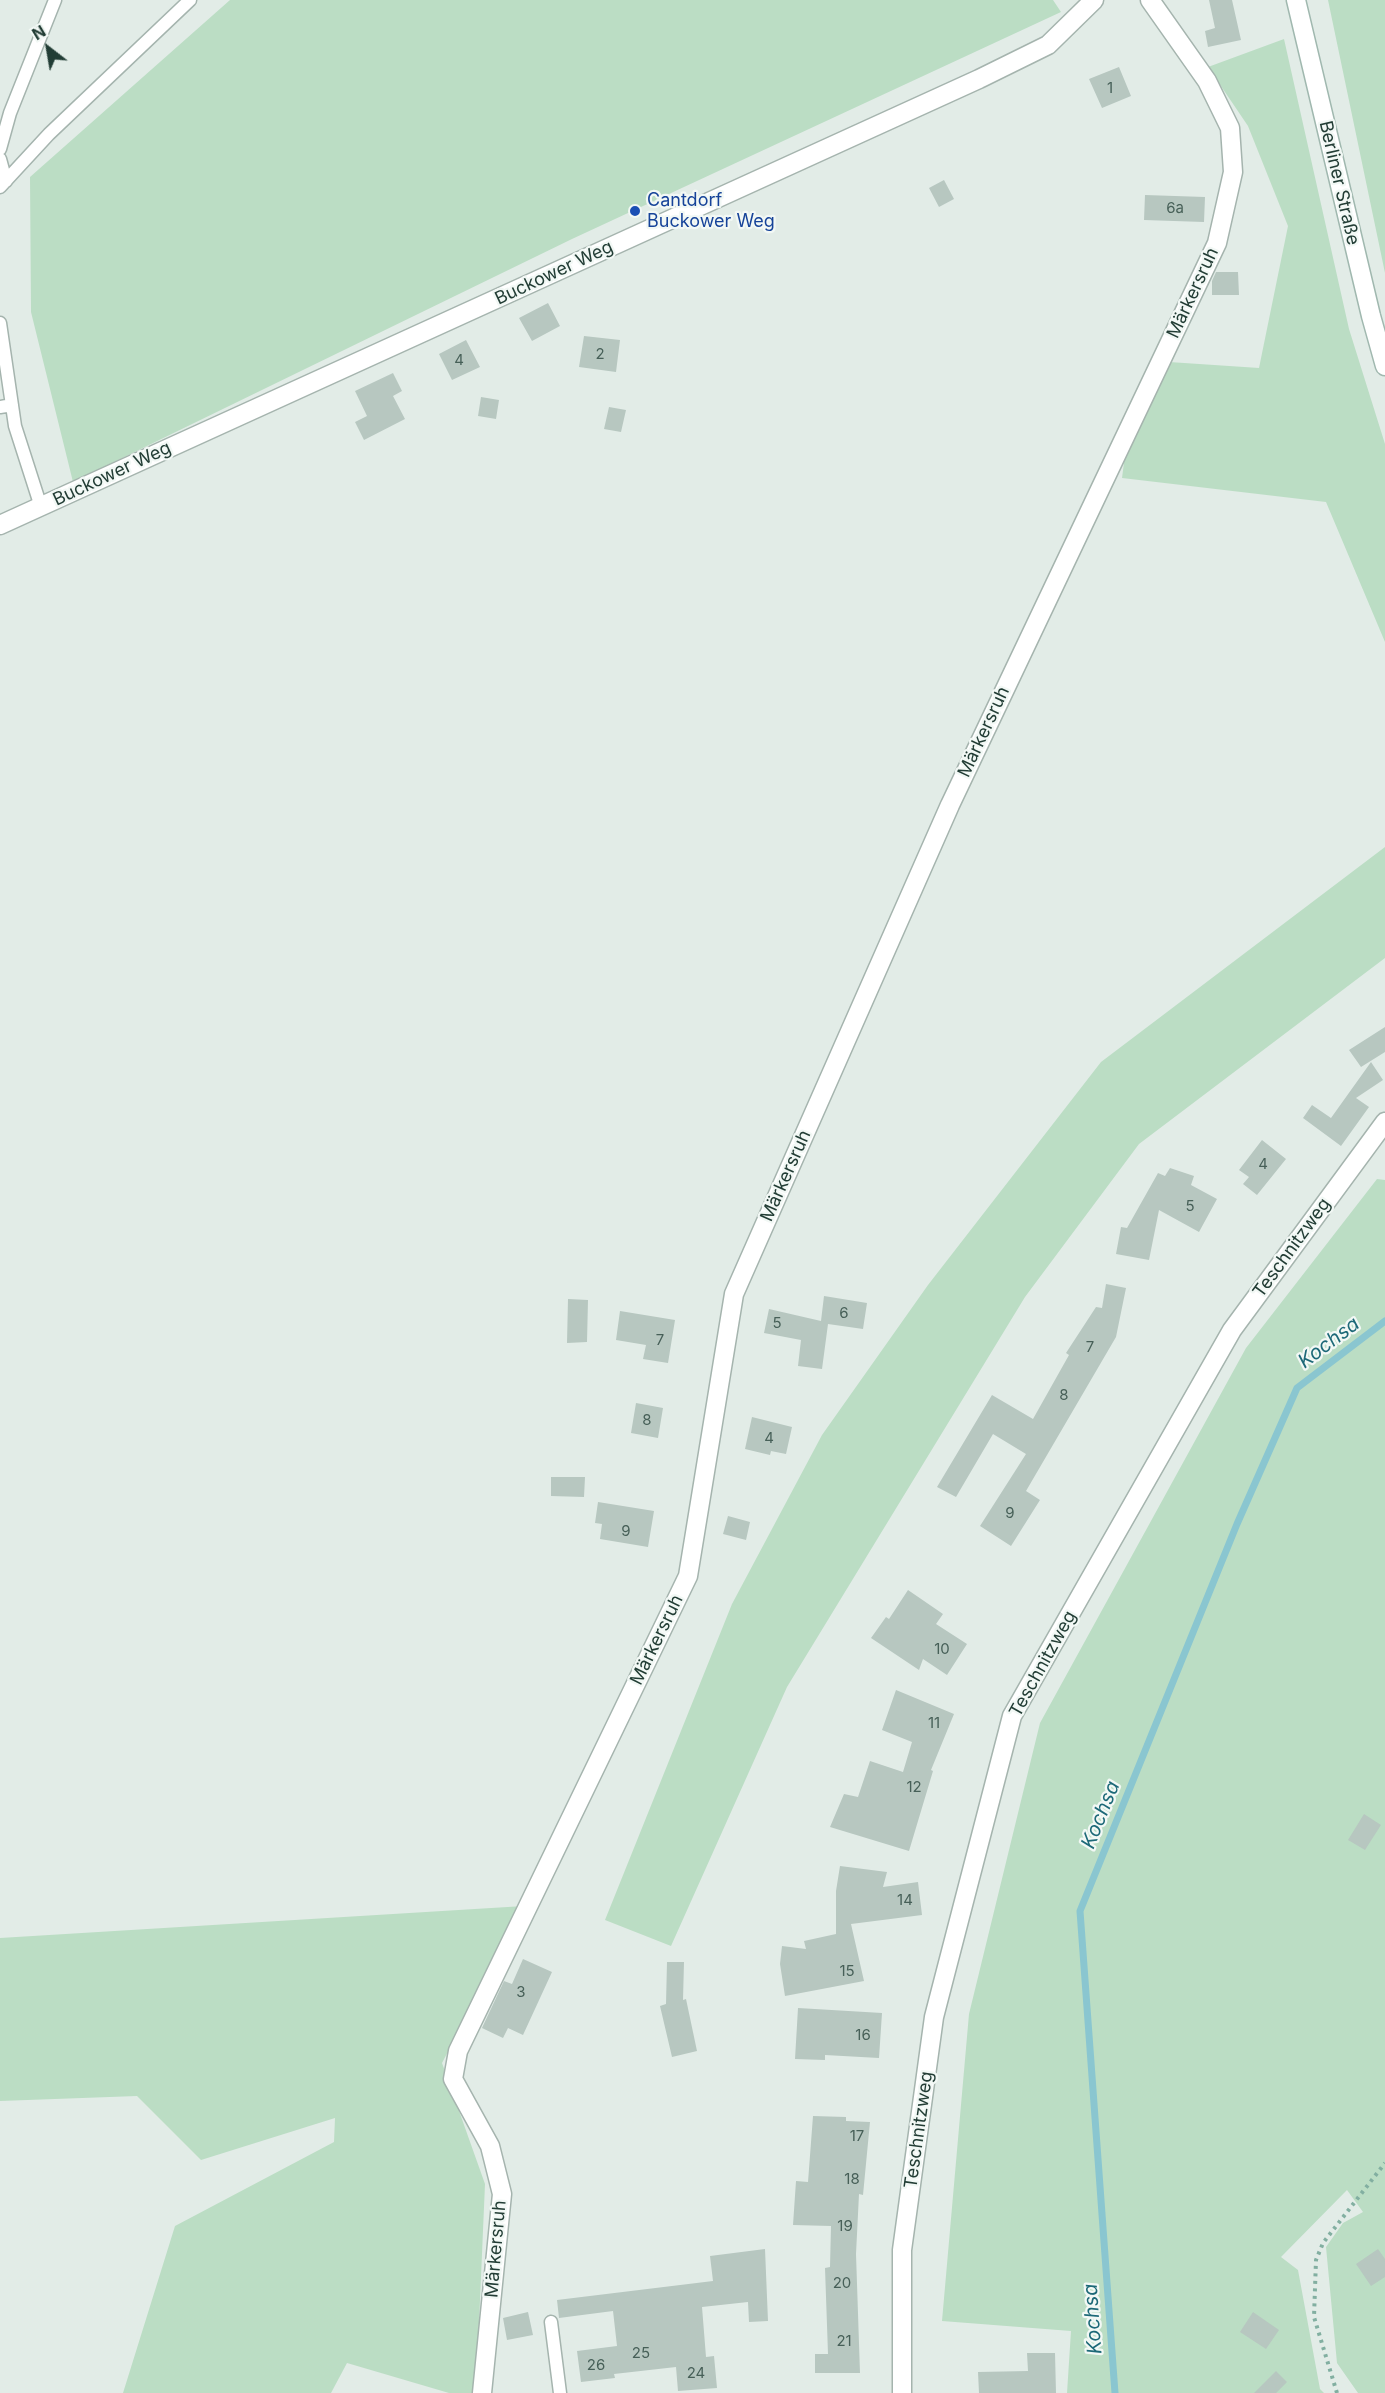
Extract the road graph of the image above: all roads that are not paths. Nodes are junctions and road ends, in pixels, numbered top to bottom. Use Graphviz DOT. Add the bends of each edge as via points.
graph roads {
  1 [pos="55,0"];
  2 [pos="190,0"];
  3 [pos="1094,0"];
  4 [pos="1149,0"];
  5 [pos="1296,0"];
  6 [pos="0,149"];
  7 [pos="0,159"];
  8 [pos="3,184"];
  9 [pos="0,323"];
  10 [pos="1385,366"];
  11 [pos="6,406"];
  12 [pos="41,507"];
  13 [pos="0,525"];
  14 [pos="1385,1122"];
  15 [pos="551,2322"];
  16 [pos="482,2393"];
  17 [pos="560,2393"];
  18 [pos="903,2393"];
  1 -- 6 [label="lane" via="10,113"];
  2 -- 8 [label="lane" via="49,134"];
  3 -- 12 [label="street, Buckower Weg" via="1048,45 980,79"];
  4 -- 16 [label="street, Märkersruh" via="1207,81 1230,128 1233,172 1217,243 950,805 734,1294 688,1576 458,2051 453,2079 490,2146 502,2194"];
  5 -- 10 [label="street, Berliner Straße"];
  7 -- 8 [label="lane"];
  9 -- 11 [label="lane"];
  11 -- 12 [label="lane"];
  12 -- 13 [label="street, Buckower Weg"];
  14 -- 18 [label="street, Teschnitzweg" via="1232,1329 1012,1716 934,2017 902,2250"];
  15 -- 17 [label="lane"];
}
